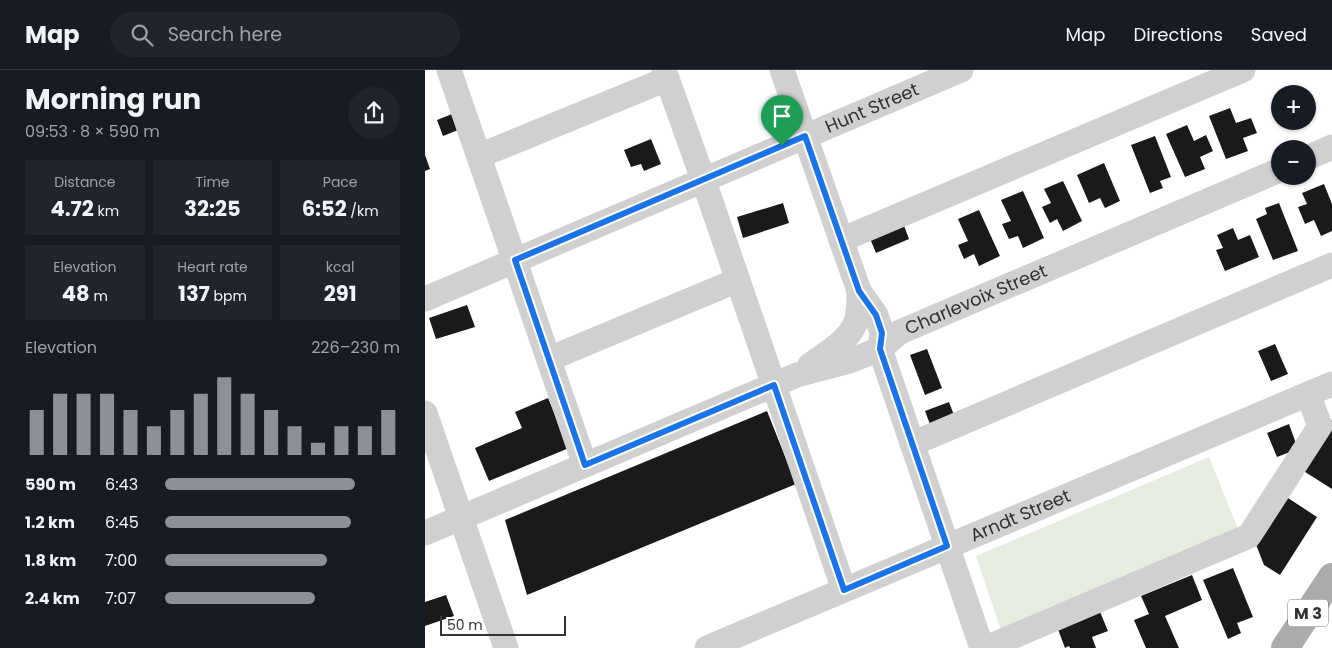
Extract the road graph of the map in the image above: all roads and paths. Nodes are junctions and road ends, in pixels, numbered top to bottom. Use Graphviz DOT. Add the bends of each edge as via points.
graph roads {
  1 [pos="449,70"];
  2 [pos="782,70"];
  3 [pos="961,70"];
  4 [pos="1243,70"];
  5 [pos="666,74"];
  6 [pos="913,79"];
  7 [pos="805,136"];
  8 [pos="1332,147"];
  9 [pos="1316,154"];
  10 [pos="479,156"];
  11 [pos="1271,174"];
  12 [pos="703,180"];
  13 [pos="841,240"];
  14 [pos="515,260"];
  15 [pos="1332,265"];
  16 [pos="737,280"];
  17 [pos="859,291"];
  18 [pos="425,298"];
  19 [pos="880,349"];
  20 [pos="549,359"];
  21 [pos="797,375"];
  22 [pos="1332,384"];
  23 [pos="774,385"];
  24 [pos="1308,394"];
  25 [pos="425,413"];
  26 [pos="912,444"];
  27 [pos="585,465"];
  28 [pos="461,518"];
  29 [pos="425,533"];
  30 [pos="947,546"];
  31 [pos="1332,577"];
  32 [pos="844,590"];
  33 [pos="506,648"];
  34 [pos="707,648"];
  35 [pos="984,648"];
  36 [pos="1285,648"];
  1 -- 10 [label="street"];
  2 -- 7 [label="street"];
  3 -- 6 [label="street, Hunt Street"];
  4 -- 13 [label="street"];
  5 -- 10 [label="street"];
  5 -- 12 [label="street"];
  6 -- 7 [label="street, Hunt Street"];
  7 -- 12 [label="street, Hunt Street"];
  7 -- 13 [label="street"];
  8 -- 9 [label="street"];
  10 -- 14 [label="street"];
  11 -- 19 [label="street, Charlevoix Street" via="900,332"];
  12 -- 14 [label="street, Hunt Street"];
  12 -- 16 [label="street"];
  13 -- 17 [label="street"];
  14 -- 18 [label="street, Hunt Street"];
  14 -- 20 [label="street"];
  15 -- 26 [label="street"];
  16 -- 20 [label="street"];
  16 -- 23 [label="street"];
  17 -- 19 [label="street" via="876,315 882,333"];
  17 -- 21 [label="street" via="857,317 849,334 842,343"];
  19 -- 21 [label="street, Charlevoix Street"];
  19 -- 26 [label="street"];
  20 -- 27 [label="street"];
  21 -- 23 [label="street, Charlevoix Street"];
  22 -- 24 [label="street, Arndt Street"];
  23 -- 27 [label="street, Charlevoix Street"];
  23 -- 32 [label="street"];
  24 -- 30 [label="street, Arndt Street"];
  24 -- 35 [label="street" via="1320,426 1249,536"];
  25 -- 28 [label="street"];
  26 -- 30 [label="street"];
  27 -- 28 [label="street, Charlevoix Street"];
  28 -- 29 [label="street, Charlevoix Street"];
  28 -- 33 [label="street"];
  30 -- 32 [label="street, Arndt Street"];
  30 -- 35 [label="street"];
  31 -- 36 [label="main road, M 3"];
  32 -- 34 [label="street, Arndt Street"];
}
